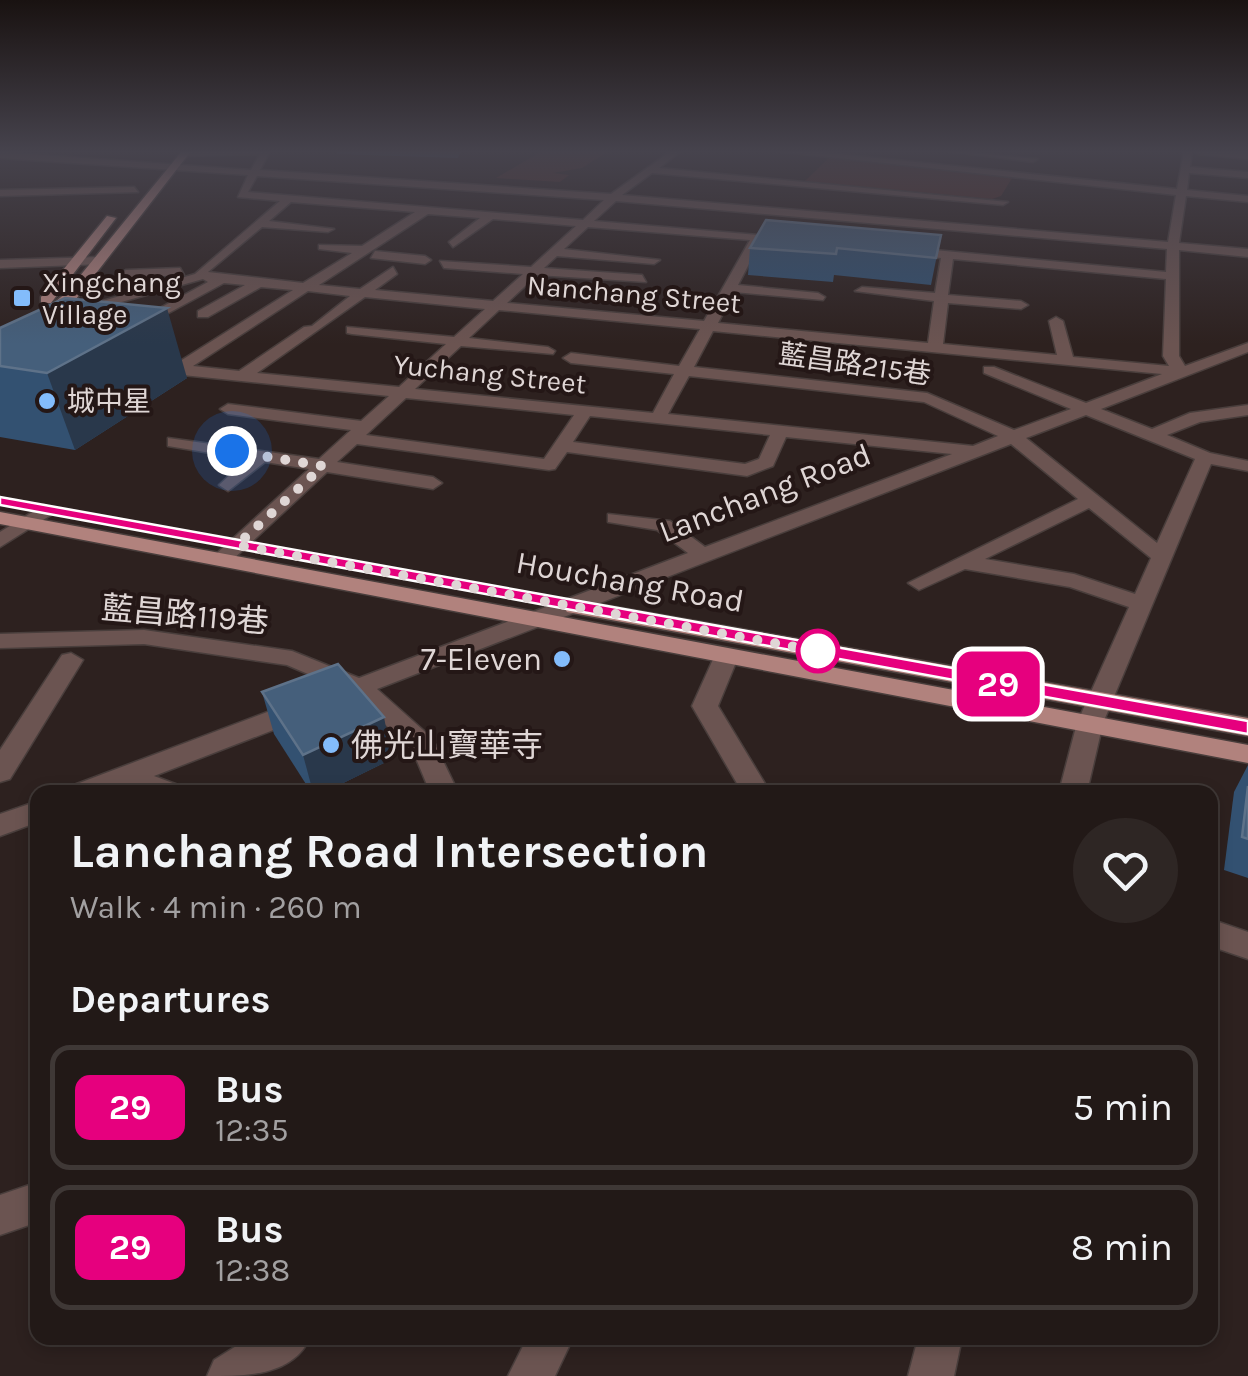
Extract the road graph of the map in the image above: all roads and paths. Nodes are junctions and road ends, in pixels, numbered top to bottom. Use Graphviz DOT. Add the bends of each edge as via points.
graph roads {
  1 [pos="113,215"];
  2 [pos="136,215"];
  3 [pos="268,215"];
  4 [pos="418,215"];
  5 [pos="490,215"];
  6 [pos="507,215"];
  7 [pos="593,215"];
  8 [pos="809,215"];
  9 [pos="870,215"];
  10 [pos="1000,215"];
  11 [pos="1179,215"];
  12 [pos="517,216"];
  13 [pos="587,221"];
  14 [pos="260,222"];
  15 [pos="646,227"];
  16 [pos="998,227"];
  17 [pos="328,229"];
  18 [pos="494,234"];
  19 [pos="758,237"];
  20 [pos="378,240"];
  21 [pos="792,240"];
  22 [pos="812,242"];
  23 [pos="1173,242"];
  24 [pos="454,244"];
  25 [pos="426,245"];
  26 [pos="323,248"];
  27 [pos="628,249"];
  28 [pos="889,250"];
  29 [pos="1248,250"];
  30 [pos="360,252"];
  31 [pos="553,252"];
  32 [pos="947,255"];
  33 [pos="425,260"];
  34 [pos="654,260"];
  35 [pos="99,261"];
  36 [pos="75,262"];
  37 [pos="0,264"];
  38 [pos="444,264"];
  39 [pos="533,270"];
  40 [pos="393,271"];
  41 [pos="202,273"];
  42 [pos="126,274"];
  43 [pos="1172,276"];
  44 [pos="222,279"];
  45 [pos="642,280"];
  46 [pos="260,283"];
  47 [pos="305,287"];
  48 [pos="730,288"];
  49 [pos="363,293"];
  50 [pos="818,297"];
  51 [pos="416,298"];
  52 [pos="942,298"];
  53 [pos="1021,305"];
  54 [pos="496,306"];
  55 [pos="855,311"];
  56 [pos="55,313"];
  57 [pos="203,314"];
  58 [pos="396,314"];
  59 [pos="1056,321"];
  60 [pos="710,326"];
  61 [pos="352,330"];
  62 [pos="126,332"];
  63 [pos="457,341"];
  64 [pos="1248,347"];
  65 [pos="935,348"];
  66 [pos="6,350"];
  67 [pos="548,351"];
  68 [pos="571,358"];
  69 [pos="1066,360"];
  70 [pos="128,364"];
  71 [pos="178,370"];
  72 [pos="685,370"];
  73 [pos="988,370"];
  74 [pos="1180,371"];
  75 [pos="242,376"];
  76 [pos="402,392"];
  77 [pos="1085,408"];
  78 [pos="228,409"];
  79 [pos="1248,410"];
  80 [pos="585,411"];
  81 [pos="658,418"];
  82 [pos="780,431"];
  83 [pos="358,432"];
  84 [pos="1153,435"];
  85 [pos="1012,436"];
  86 [pos="174,442"];
  87 [pos="561,446"];
  88 [pos="974,450"];
  89 [pos="261,456"];
  90 [pos="1206,456"];
  91 [pos="323,466"];
  92 [pos="1248,466"];
  93 [pos="432,483"];
  94 [pos="228,485"];
  95 [pos="1093,499"];
  96 [pos="0,502"];
  97 [pos="35,517"];
  98 [pos="0,518"];
  99 [pos="615,518"];
  100 [pos="0,541"];
  101 [pos="230,552"];
  102 [pos="703,554"];
  103 [pos="1162,557"];
  104 [pos="963,562"];
  105 [pos="919,583"];
  106 [pos="1142,604"];
  107 [pos="569,606"];
  108 [pos="540,617"];
  109 [pos="0,641"];
  110 [pos="727,655"];
  111 [pos="71,660"];
  112 [pos="359,687"];
  113 [pos="1095,713"];
  114 [pos="1248,727"];
  115 [pos="1248,754"];
  116 [pos="0,772"];
  117 [pos="126,776"];
  118 [pos="102,785"];
  119 [pos="150,785"];
  120 [pos="441,785"];
  121 [pos="752,785"];
  122 [pos="1076,785"];
  123 [pos="30,813"];
  124 [pos="0,825"];
  125 [pos="1218,935"];
  126 [pos="1248,946"];
  127 [pos="30,1205"];
  128 [pos="0,1216"];
  129 [pos="277,1345"];
  130 [pos="547,1345"];
  131 [pos="938,1345"];
  132 [pos="230,1376"];
  133 [pos="531,1376"];
  134 [pos="931,1376"];
  1 -- 36 [label="main road"];
  2 -- 35 [label="main road"];
  3 -- 14 [label="street"];
  4 -- 20 [label="street"];
  5 -- 24 [label="street"];
  6 -- 12 [label="street"];
  7 -- 13 [label="street"];
  8 -- 21 [label="street"];
  9 -- 16 [label="street"];
  10 -- 16 [label="street"];
  11 -- 23 [label="street"];
  12 -- 13 [label="street"];
  12 -- 18 [label="street"];
  13 -- 15 [label="street"];
  13 -- 31 [label="street"];
  14 -- 17 [label="street"];
  14 -- 41 [label="street"];
  15 -- 19 [label="street"];
  15 -- 27 [label="street"];
  16 -- 23 [label="street"];
  19 -- 21 [label="street"];
  19 -- 48 [label="street"];
  20 -- 25 [label="street"];
  20 -- 30 [label="street"];
  21 -- 22 [label="street"];
  23 -- 29 [label="street"];
  23 -- 43 [label="street"];
  26 -- 30 [label="street"];
  28 -- 32 [label="street"];
  30 -- 33 [label="street"];
  30 -- 47 [label="street"];
  31 -- 34 [label="street"];
  31 -- 39 [label="street"];
  32 -- 43 [label="street"];
  32 -- 52 [label="street"];
  35 -- 36 [label="street"];
  35 -- 56 [label="main road"];
  36 -- 37 [label="street"];
  36 -- 66 [label="main road"];
  38 -- 39 [label="street"];
  39 -- 45 [label="street"];
  39 -- 54 [label="street"];
  40 -- 49 [label="street"];
  41 -- 42 [label="street"];
  41 -- 44 [label="street, Nanchang Street"];
  41 -- 56 [label="street"];
  43 -- 74 [label="street" via="1171,356"];
  44 -- 46 [label="street, Nanchang Street"];
  44 -- 62 [label="street"];
  46 -- 47 [label="street, Nanchang Street"];
  46 -- 57 [label="street"];
  47 -- 49 [label="street, Nanchang Street"];
  47 -- 71 [label="street"];
  48 -- 50 [label="street"];
  48 -- 60 [label="street"];
  49 -- 51 [label="street, Nanchang Street"];
  49 -- 75 [label="street"];
  51 -- 54 [label="street, Nanchang Street"];
  51 -- 58 [label="street"];
  52 -- 53 [label="street"];
  52 -- 55 [label="street" via="864,287"];
  52 -- 65 [label="street"];
  54 -- 60 [label="street, Nanchang Street"];
  54 -- 63 [label="street"];
  56 -- 66 [label="main road"];
  59 -- 69 [label="street"];
  60 -- 65 [label="street, Nanchang Street"];
  60 -- 72 [label="street"];
  61 -- 63 [label="street"];
  63 -- 67 [label="street"];
  63 -- 76 [label="street"];
  64 -- 74 [label="street, Lanchang Road"];
  65 -- 69 [label="street, Nanchang Street"];
  68 -- 72 [label="street, 藍昌路215巷"];
  69 -- 74 [label="street, Nanchang Street"];
  70 -- 71 [label="street, Yuchang Street"];
  71 -- 75 [label="street, Yuchang Street"];
  72 -- 81 [label="street"];
  72 -- 85 [label="street, 藍昌路215巷" via="927,398"];
  73 -- 77 [label="street"];
  74 -- 77 [label="street, Lanchang Road"];
  75 -- 76 [label="street, Yuchang Street"];
  76 -- 80 [label="street, Yuchang Street"];
  76 -- 83 [label="street"];
  77 -- 84 [label="street"];
  77 -- 85 [label="street, Lanchang Road"];
  78 -- 83 [label="street"];
  79 -- 84 [label="street" via="1196,417"];
  80 -- 81 [label="street, Yuchang Street"];
  80 -- 87 [label="street"];
  81 -- 82 [label="street, Yuchang Street"];
  82 -- 87 [label="street" via="767,462 747,470"];
  82 -- 88 [label="street, Yuchang Street"];
  83 -- 87 [label="street" via="549,464"];
  83 -- 91 [label="street"];
  84 -- 90 [label="street"];
  85 -- 88 [label="street, Lanchang Road"];
  85 -- 95 [label="street, 藍昌路215巷"];
  86 -- 89 [label="street"];
  88 -- 102 [label="street, Lanchang Road"];
  89 -- 91 [label="street"];
  89 -- 94 [label="street"];
  90 -- 92 [label="street"];
  90 -- 103 [label="street"];
  91 -- 93 [label="street"];
  91 -- 101 [label="street"];
  95 -- 103 [label="street, 藍昌路215巷"];
  95 -- 104 [label="street"];
  96 -- 97 [label="main road, Houchang Road"];
  97 -- 98 [label="main road, Houchang Road"];
  97 -- 100 [label="street"];
  97 -- 101 [label="main road, Houchang Road"];
  99 -- 102 [label="street" via="662,524"];
  101 -- 107 [label="main road, Houchang Road"];
  101 -- 108 [label="main road, Houchang Road"];
  102 -- 107 [label="street, Lanchang Road"];
  103 -- 106 [label="street"];
  104 -- 105 [label="street"];
  104 -- 106 [label="street" via="1074,582"];
  106 -- 113 [label="street"];
  107 -- 108 [label="street, Lanchang Road"];
  107 -- 113 [label="main road, Houchang Road"];
  108 -- 110 [label="main road, Houchang Road"];
  108 -- 112 [label="street, Lanchang Road"];
  109 -- 112 [label="street, 藍昌路119巷" via="144,638 292,658"];
  110 -- 113 [label="main road, Houchang Road"];
  110 -- 121 [label="street" via="705,706"];
  111 -- 116 [label="street"];
  112 -- 117 [label="street, Lanchang Road"];
  112 -- 120 [label="street, 藍昌路119巷" via="423,744"];
  113 -- 114 [label="main road, Houchang Road"];
  113 -- 115 [label="main road, Houchang Road"];
  113 -- 122 [label="street"];
  117 -- 118 [label="street, Lanchang Road"];
  117 -- 119 [label="street"];
  123 -- 124 [label="street"];
  125 -- 126 [label="street"];
  127 -- 128 [label="street"];
  129 -- 132 [label="street"];
  130 -- 133 [label="street"];
  131 -- 134 [label="street"];
}
